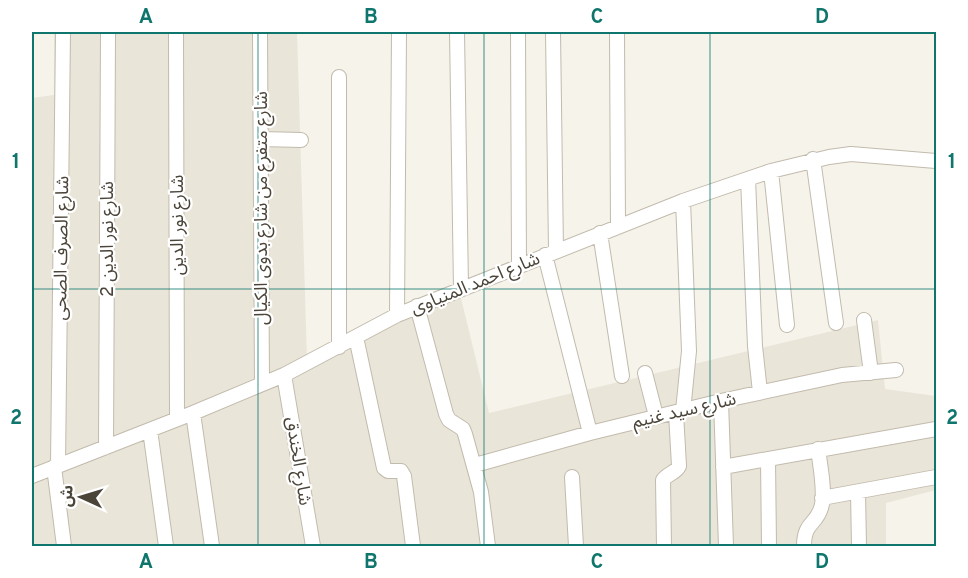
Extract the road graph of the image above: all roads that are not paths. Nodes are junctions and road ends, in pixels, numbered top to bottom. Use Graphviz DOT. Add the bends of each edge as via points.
graph roads {
  1 [pos="63,32"];
  2 [pos="108,32"];
  3 [pos="176,32"];
  4 [pos="260,32"];
  5 [pos="399,32"];
  6 [pos="457,32"];
  7 [pos="518,32"];
  8 [pos="553,32"];
  9 [pos="617,32"];
  10 [pos="339,77"];
  11 [pos="261,139"];
  12 [pos="301,140"];
  13 [pos="813,159"];
  14 [pos="936,161"];
  15 [pos="771,171"];
  16 [pos="748,179"];
  17 [pos="682,201"];
  18 [pos="618,227"];
  19 [pos="600,233"];
  20 [pos="550,253"];
  21 [pos="519,265"];
  22 [pos="461,288"];
  23 [pos="417,306"];
  24 [pos="397,315"];
  25 [pos="864,320"];
  26 [pos="836,323"];
  27 [pos="787,325"];
  28 [pos="356,337"];
  29 [pos="339,347"];
  30 [pos="896,370"];
  31 [pos="645,373"];
  32 [pos="871,373"];
  33 [pos="284,375"];
  34 [pos="622,376"];
  35 [pos="262,384"];
  36 [pos="760,392"];
  37 [pos="721,401"];
  38 [pos="680,412"];
  39 [pos="193,413"];
  40 [pos="656,416"];
  41 [pos="177,419"];
  42 [pos="936,429"];
  43 [pos="150,430"];
  44 [pos="590,433"];
  45 [pos="106,447"];
  46 [pos="818,449"];
  47 [pos="768,459"];
  48 [pos="475,465"];
  49 [pos="56,466"];
  50 [pos="723,467"];
  51 [pos="32,476"];
  52 [pos="572,477"];
  53 [pos="936,477"];
  54 [pos="858,492"];
  55 [pos="822,498"];
  56 [pos="64,546"];
  57 [pos="166,546"];
  58 [pos="212,546"];
  59 [pos="313,546"];
  60 [pos="413,546"];
  61 [pos="488,546"];
  62 [pos="576,546"];
  63 [pos="664,546"];
  64 [pos="726,546"];
  65 [pos="770,546"];
  66 [pos="804,546"];
  67 [pos="858,546"];
  1 -- 49 [label="street, شارع الصرف الصحى"];
  2 -- 45 [label="street, شارع نور الدين 2"];
  3 -- 41 [label="street, شارع نور الدين"];
  4 -- 11 [label="street, شارع متفرع من شارع بدوى الكيال"];
  5 -- 24 [label="street"];
  6 -- 22 [label="street"];
  7 -- 21 [label="street"];
  8 -- 20 [label="street"];
  9 -- 18 [label="street"];
  10 -- 29 [label="street"];
  11 -- 12 [label="street"];
  11 -- 35 [label="street, شارع متفرع من شارع بدوى الكيال"];
  13 -- 14 [label="street, شارع احمد المنياوى" via="851,153"];
  13 -- 15 [label="street, شارع احمد المنياوى"];
  13 -- 26 [label="street"];
  15 -- 16 [label="street, شارع احمد المنياوى"];
  15 -- 27 [label="street"];
  16 -- 17 [label="street, شارع احمد المنياوى"];
  16 -- 36 [label="street"];
  17 -- 18 [label="street, شارع احمد المنياوى"];
  17 -- 38 [label="street" via="689,339"];
  18 -- 19 [label="street, شارع احمد المنياوى"];
  19 -- 20 [label="street, شارع احمد المنياوى"];
  19 -- 34 [label="street"];
  20 -- 21 [label="street, شارع احمد المنياوى"];
  20 -- 44 [label="street"];
  21 -- 22 [label="street, شارع احمد المنياوى"];
  22 -- 23 [label="street, شارع احمد المنياوى"];
  23 -- 24 [label="street, شارع احمد المنياوى"];
  23 -- 48 [label="street" via="446,414 463,429"];
  24 -- 28 [label="street, شارع احمد المنياوى"];
  25 -- 32 [label="street"];
  28 -- 29 [label="street, شارع احمد المنياوى"];
  28 -- 60 [label="street" via="384,468 401,471 404,476"];
  29 -- 33 [label="street, شارع احمد المنياوى"];
  30 -- 32 [label="street, شارع سيد غنيم"];
  31 -- 40 [label="street"];
  32 -- 36 [label="street, شارع سيد غنيم"];
  33 -- 35 [label="street, شارع احمد المنياوى"];
  33 -- 59 [label="street, شارع الخندق"];
  35 -- 39 [label="street, شارع احمد المنياوى"];
  36 -- 37 [label="street, شارع سيد غنيم"];
  37 -- 38 [label="street, شارع سيد غنيم"];
  37 -- 50 [label="street"];
  38 -- 40 [label="street, شارع سيد غنيم"];
  38 -- 63 [label="street" via="679,466 663,480"];
  39 -- 41 [label="street, شارع احمد المنياوى"];
  39 -- 58 [label="street"];
  40 -- 44 [label="street, شارع سيد غنيم"];
  41 -- 43 [label="street, شارع احمد المنياوى"];
  42 -- 46 [label="street"];
  43 -- 45 [label="street, شارع احمد المنياوى"];
  43 -- 57 [label="street"];
  44 -- 48 [label="street, شارع سيد غنيم"];
  45 -- 49 [label="street, شارع احمد المنياوى"];
  46 -- 47 [label="street"];
  46 -- 55 [label="street"];
  47 -- 50 [label="street"];
  47 -- 65 [label="street"];
  48 -- 61 [label="street"];
  49 -- 51 [label="street, شارع احمد المنياوى"];
  49 -- 56 [label="street, شارع الصرف الصحى"];
  50 -- 64 [label="street"];
  52 -- 62 [label="street"];
  53 -- 54 [label="street"];
  54 -- 55 [label="street"];
  54 -- 67 [label="street"];
  55 -- 66 [label="street" via="818,515 807,526"];
}
